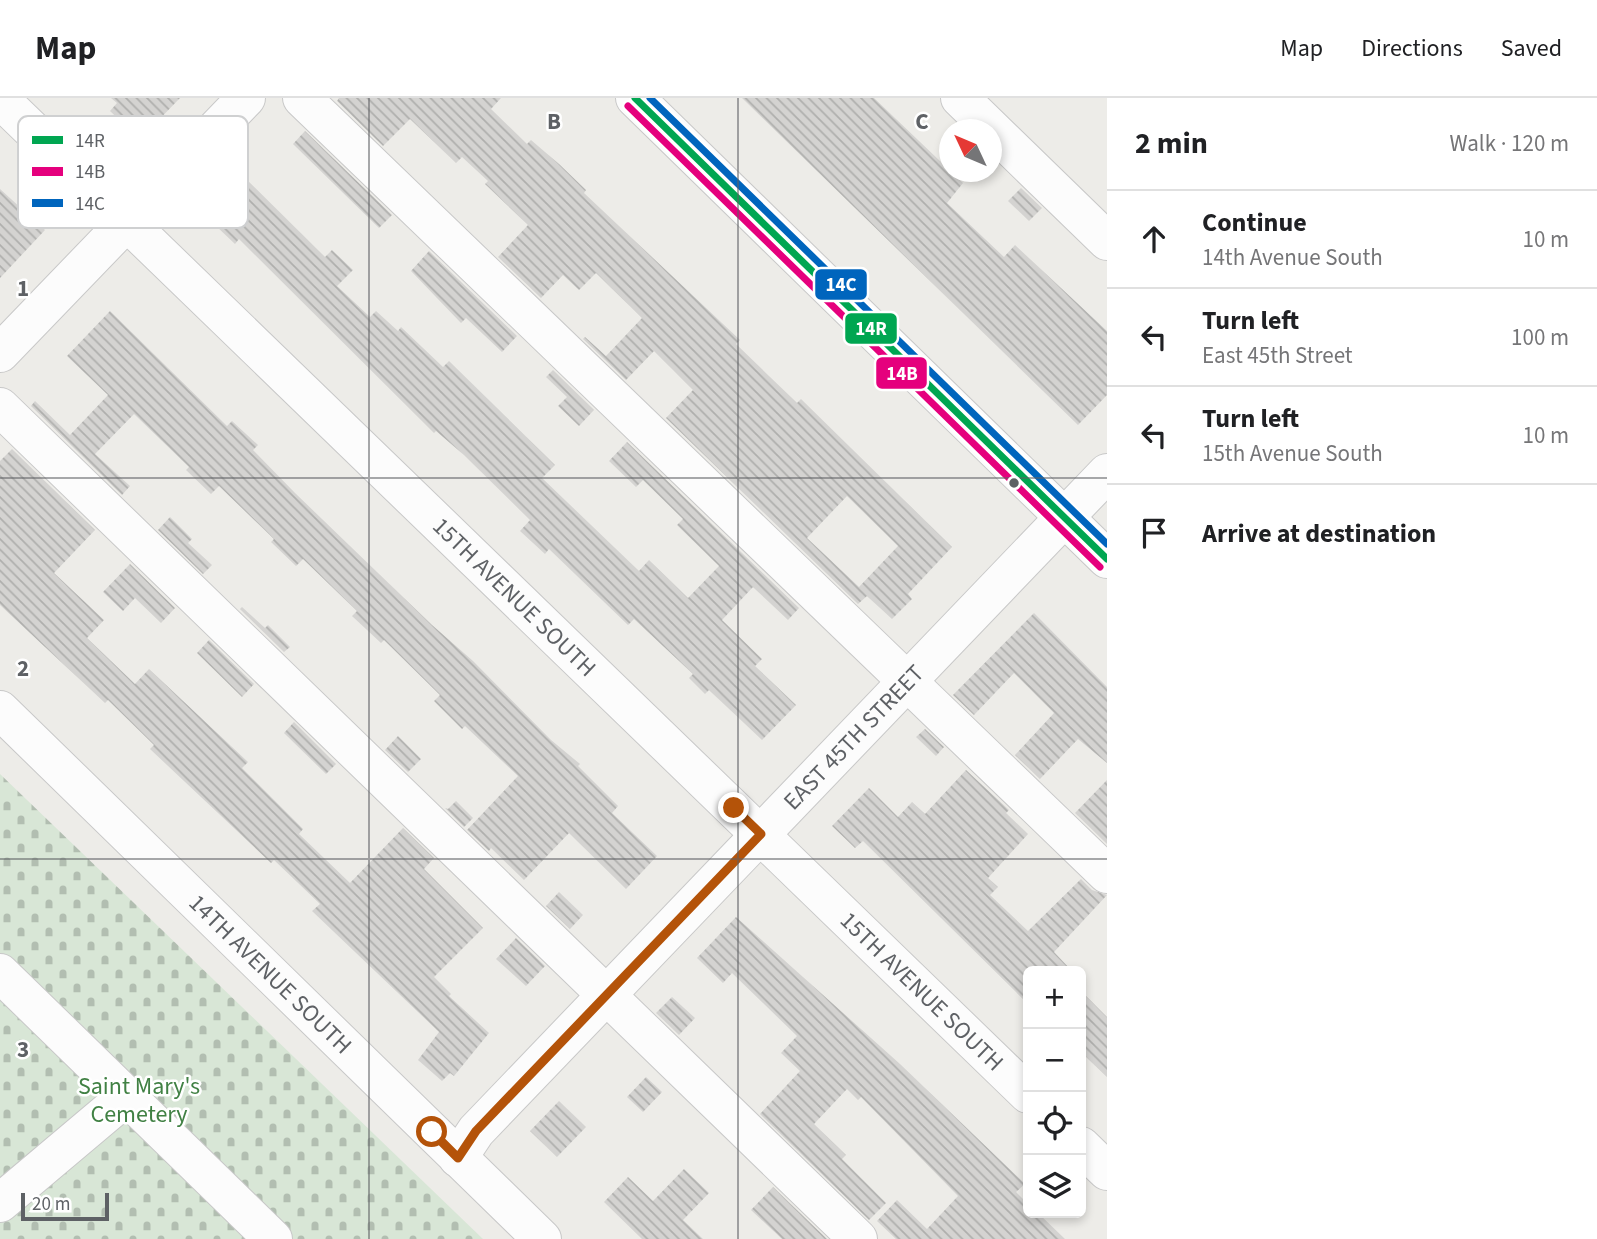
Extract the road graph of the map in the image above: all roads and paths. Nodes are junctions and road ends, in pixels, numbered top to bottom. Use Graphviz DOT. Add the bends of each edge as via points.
graph roads {
  1 [pos="246,98"];
  2 [pos="302,98"];
  3 [pos="635,98"];
  4 [pos="960,98"];
  5 [pos="0,99"];
  6 [pos="18,116"];
  7 [pos="229,116"];
  8 [pos="121,228"];
  9 [pos="133,228"];
  10 [pos="1107,241"];
  11 [pos="0,353"];
  12 [pos="0,407"];
  13 [pos="1107,473"];
  14 [pos="1064,518"];
  15 [pos="1107,559"];
  16 [pos="909,680"];
  17 [pos="0,710"];
  18 [pos="761,834"];
  19 [pos="1107,874"];
  20 [pos="0,973"];
  21 [pos="606,995"];
  22 [pos="1026,1092"];
  23 [pos="127,1096"];
  24 [pos="1086,1151"];
  25 [pos="458,1158"];
  26 [pos="1107,1171"];
  27 [pos="0,1203"];
  28 [pos="273,1239"];
  29 [pos="542,1239"];
  30 [pos="858,1239"];
  1 -- 7 [label="street"];
  2 -- 16 [label="street"];
  3 -- 14 [label="street"];
  4 -- 10 [label="street"];
  5 -- 6 [label="street, 15TH AVENUE SOUTH"];
  8 -- 11 [label="street"];
  9 -- 18 [label="street, 15TH AVENUE SOUTH"];
  12 -- 21 [label="street"];
  13 -- 14 [label="street, EAST 45TH STREET"];
  14 -- 15 [label="street"];
  14 -- 16 [label="street, EAST 45TH STREET"];
  16 -- 18 [label="street, EAST 45TH STREET"];
  16 -- 19 [label="street"];
  17 -- 25 [label="street, 14TH AVENUE SOUTH"];
  18 -- 21 [label="street, EAST 45TH STREET"];
  18 -- 22 [label="street, 15TH AVENUE SOUTH"];
  20 -- 23 [label="street"];
  21 -- 25 [label="street, EAST 45TH STREET" via="476,1131"];
  21 -- 30 [label="street"];
  23 -- 27 [label="street"];
  23 -- 28 [label="street"];
  24 -- 26 [label="street"];
  25 -- 29 [label="street, 14TH AVENUE SOUTH"];
}
